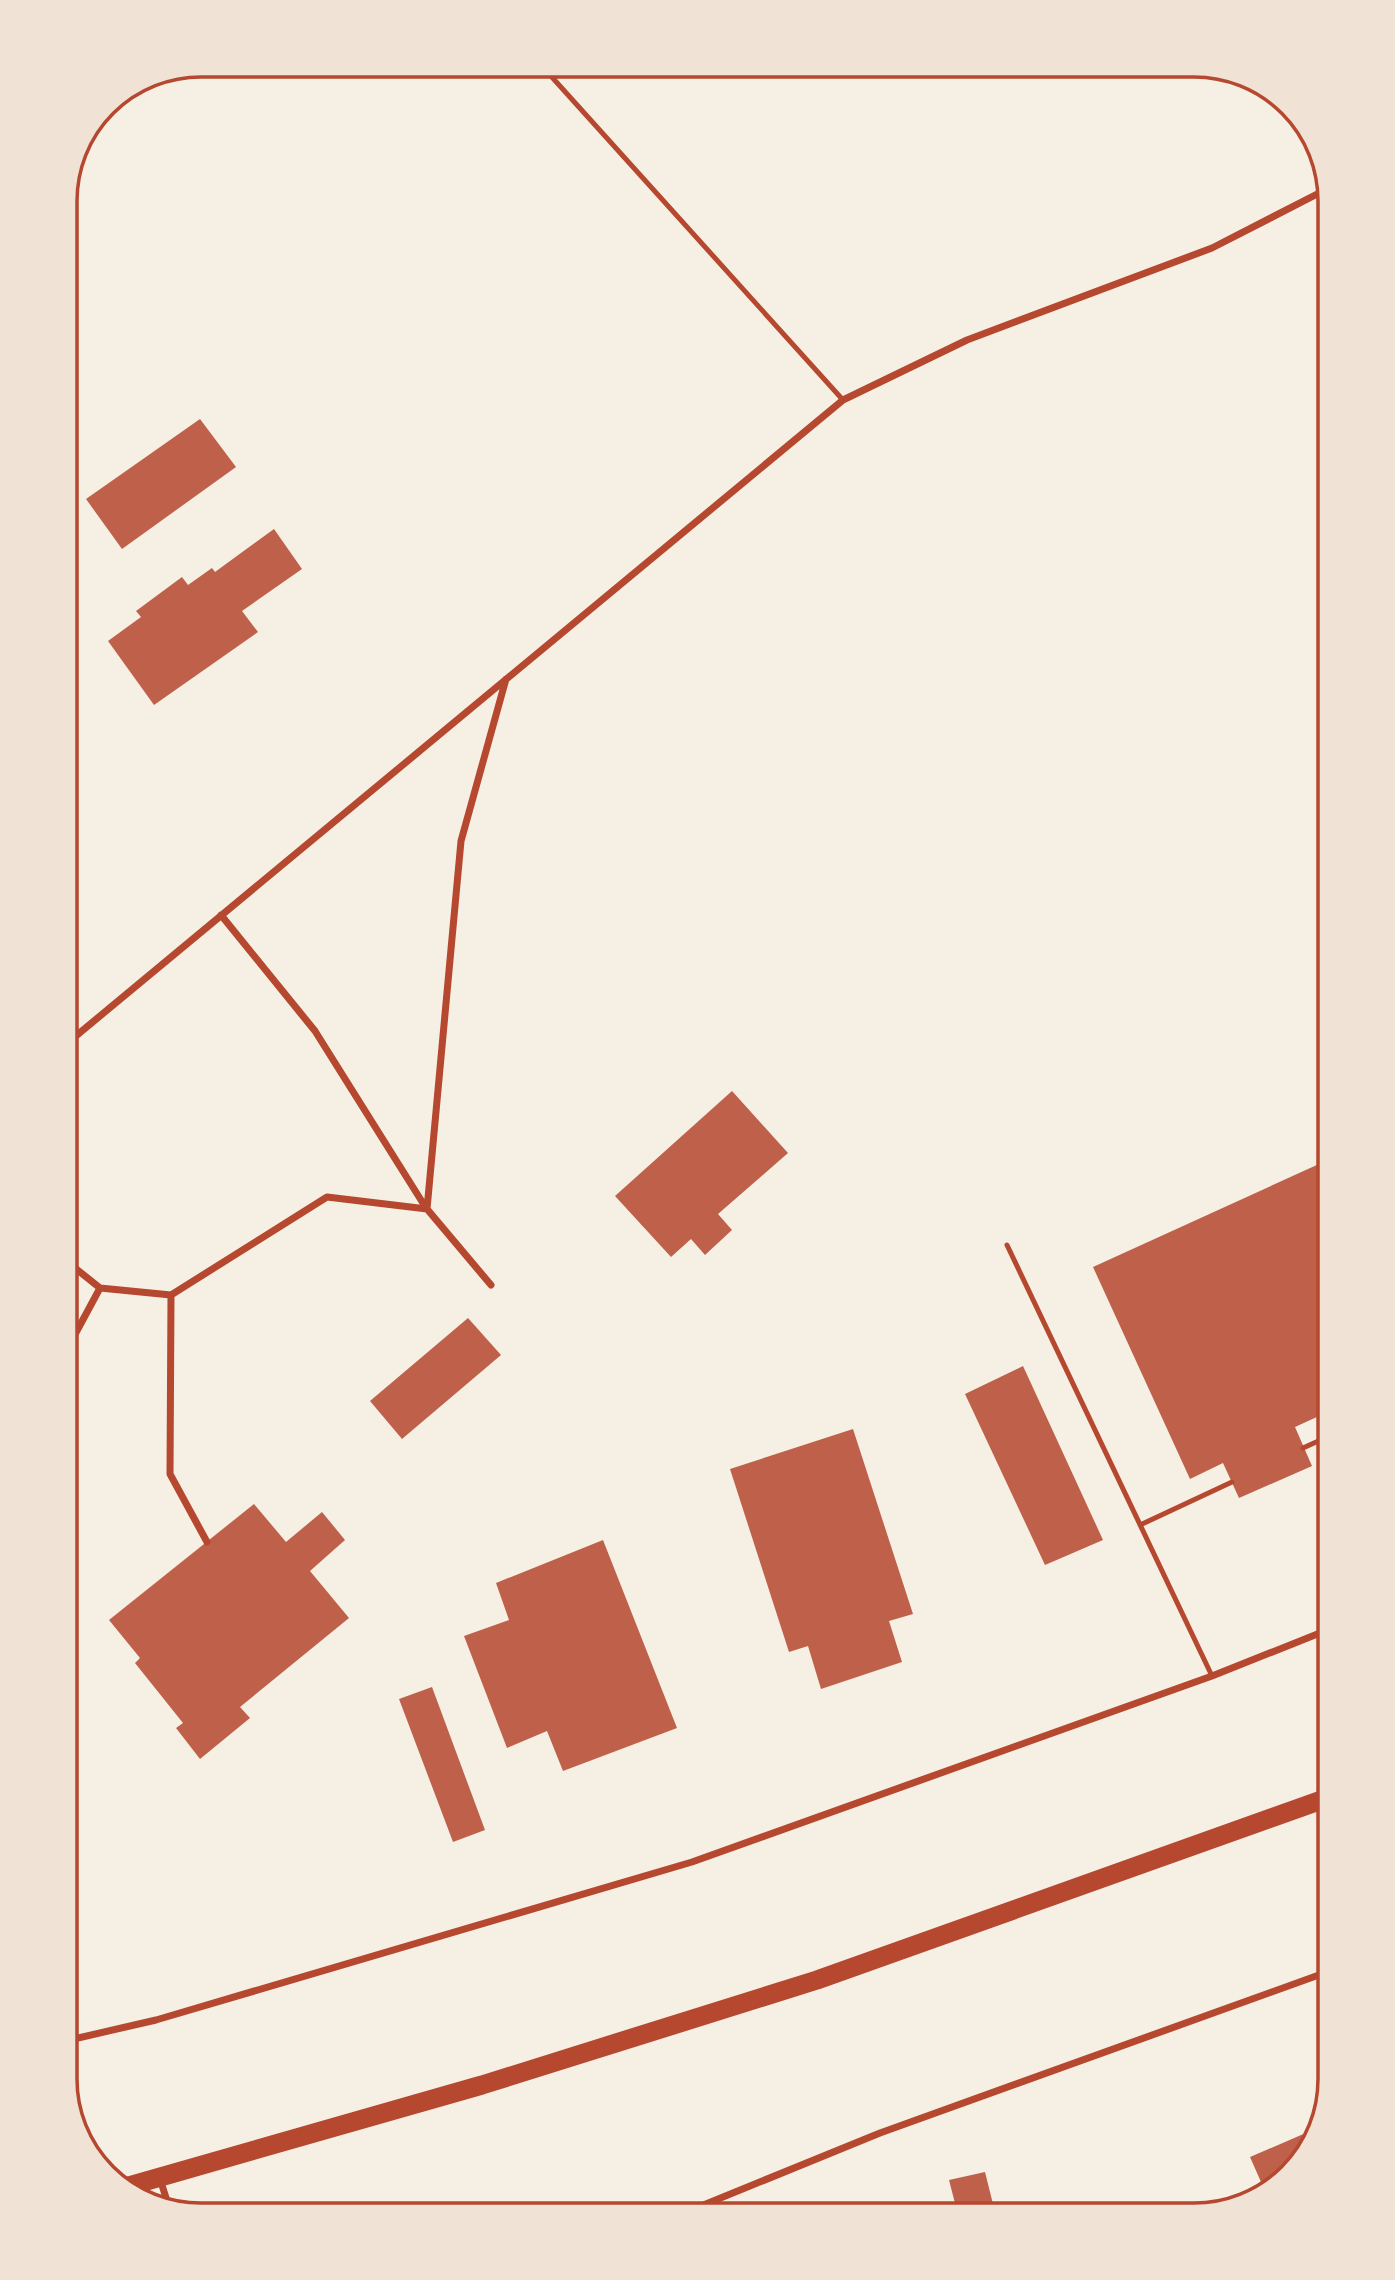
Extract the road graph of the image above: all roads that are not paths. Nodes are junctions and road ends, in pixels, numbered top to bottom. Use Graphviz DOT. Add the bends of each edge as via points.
graph roads {
  1 [pos="552,77"];
  2 [pos="1318,194"];
  3 [pos="843,400"];
  4 [pos="506,679"];
  5 [pos="221,915"];
  6 [pos="77,1035"];
  7 [pos="427,1209"];
  8 [pos="1007,1245"];
  9 [pos="77,1270"];
  10 [pos="491,1284"];
  11 [pos="100,1288"];
  12 [pos="171,1296"];
  13 [pos="77,1331"];
  14 [pos="1318,1441"];
  15 [pos="1303,1448"];
  16 [pos="1232,1482"];
  17 [pos="1140,1525"];
  18 [pos="207,1542"];
  19 [pos="1318,1634"];
  20 [pos="1212,1676"];
  21 [pos="1318,1801"];
  22 [pos="1318,1975"];
  23 [pos="77,2038"];
  24 [pos="160,2178"];
  25 [pos="136,2184"];
  26 [pos="166,2198"];
  27 [pos="708,2203"];
  1 -- 3 [label="lane"];
  2 -- 3 [label="street" via="1212,248 967,340"];
  3 -- 4 [label="street"];
  4 -- 5 [label="street"];
  4 -- 7 [label="street" via="461,841"];
  5 -- 6 [label="street"];
  5 -- 7 [label="street" via="315,1031"];
  7 -- 10 [label="street"];
  7 -- 12 [label="street" via="327,1197"];
  8 -- 17 [label="lane"];
  9 -- 11 [label="street"];
  11 -- 12 [label="street"];
  11 -- 13 [label="street"];
  12 -- 18 [label="street" via="170,1474"];
  14 -- 15 [label="lane"];
  16 -- 17 [label="lane"];
  17 -- 20 [label="lane"];
  19 -- 20 [label="street"];
  20 -- 23 [label="street" via="692,1862 156,2020"];
  21 -- 24 [label="highway" via="817,1980 482,2085"];
  22 -- 27 [label="street" via="880,2133"];
  24 -- 25 [label="highway"];
  24 -- 26 [label="street"];
}
